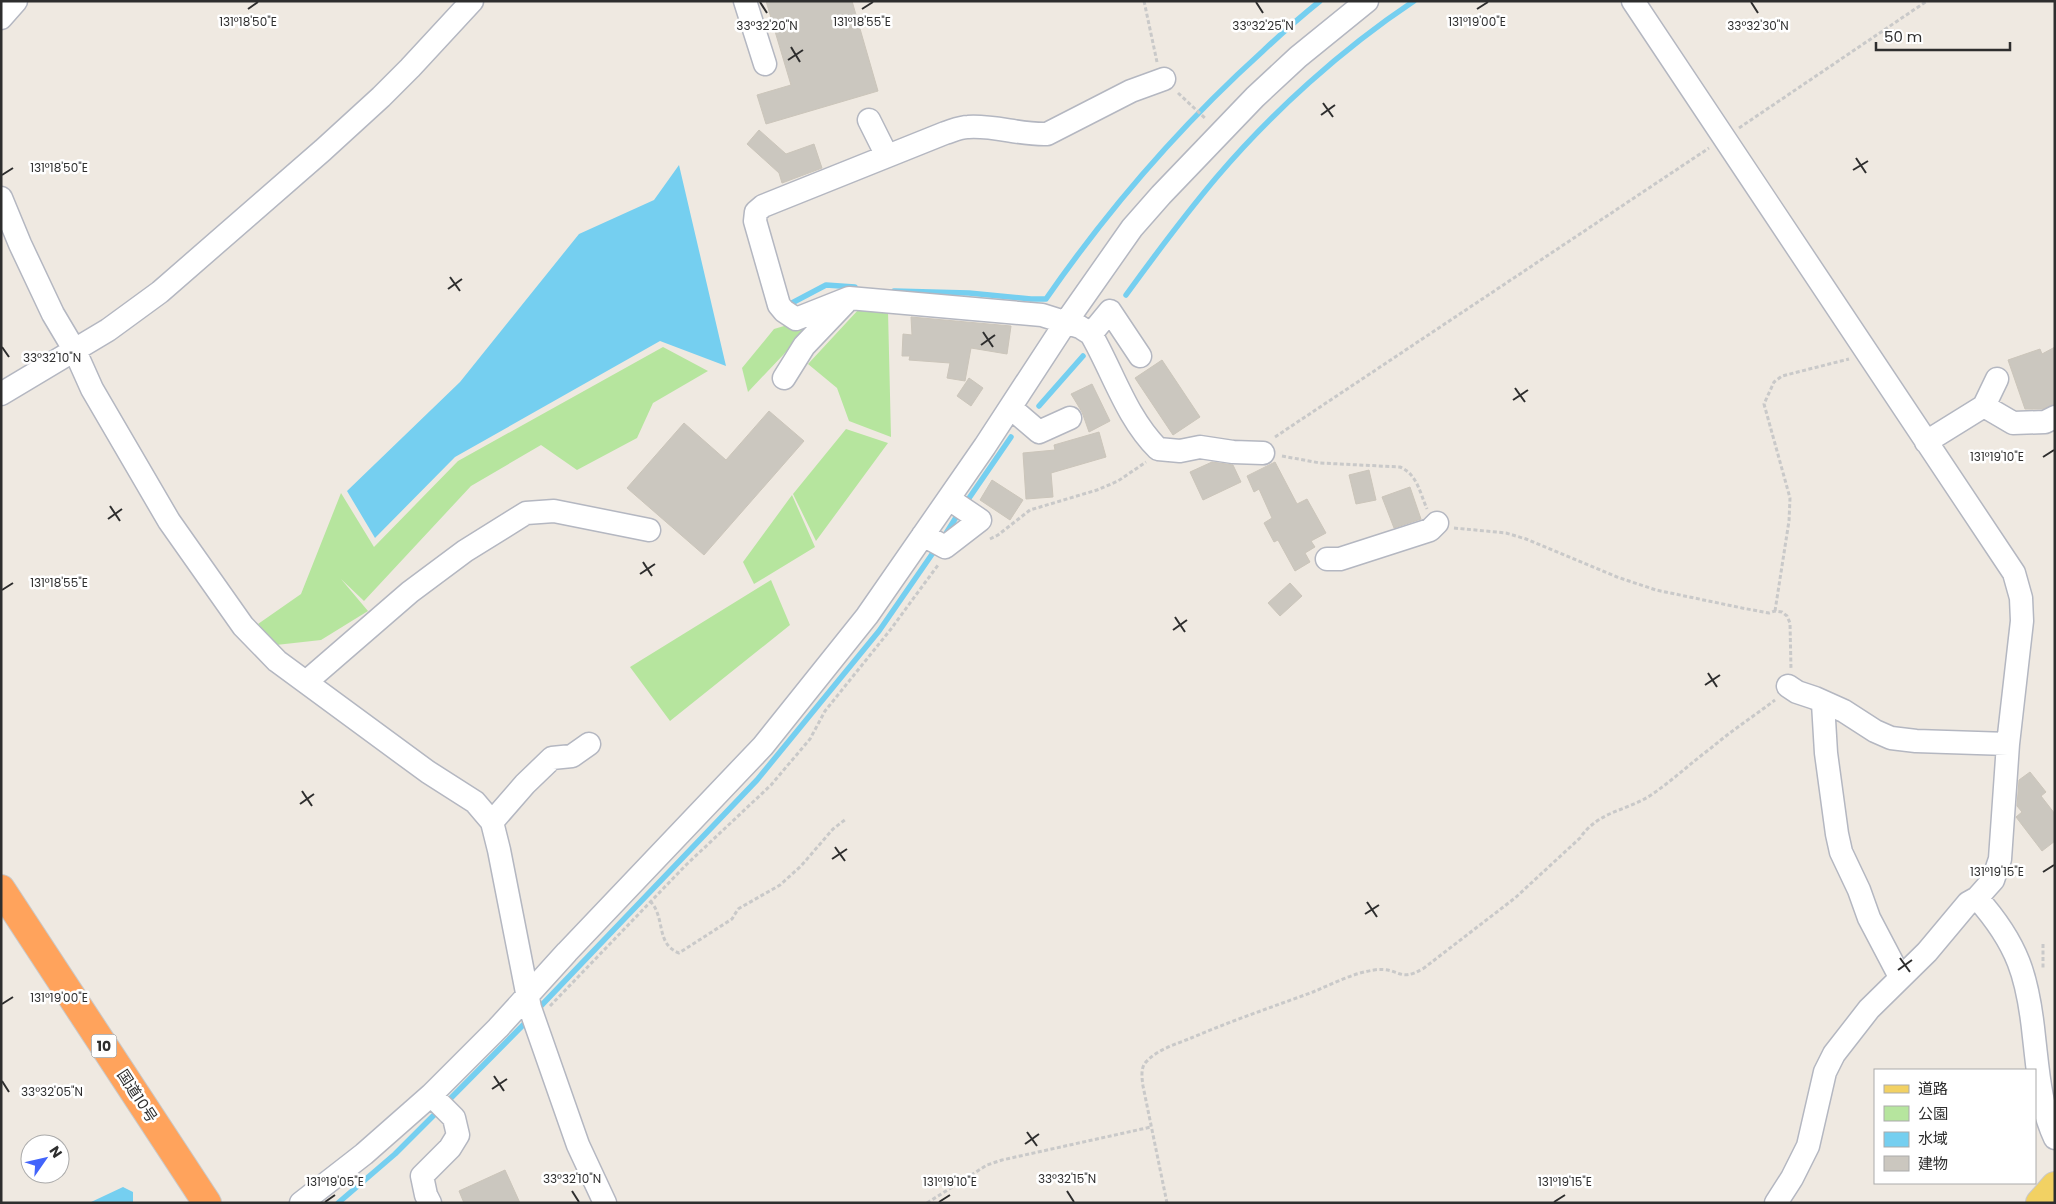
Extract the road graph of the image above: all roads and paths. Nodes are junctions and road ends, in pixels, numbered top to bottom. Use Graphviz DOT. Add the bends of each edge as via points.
graph roads {
  1 [pos="16,1"];
  2 [pos="472,1"];
  3 [pos="745,1"];
  4 [pos="1144,1"];
  5 [pos="1367,1"];
  6 [pos="1633,1"];
  7 [pos="1927,1"];
  8 [pos="1,18"];
  9 [pos="765,64"];
  10 [pos="1164,79"];
  11 [pos="1204,116"];
  12 [pos="869,120"];
  13 [pos="1724,138"];
  14 [pos="887,156"];
  15 [pos="1,198"];
  16 [pos="849,298"];
  17 [pos="1066,322"];
  18 [pos="1091,334"];
  19 [pos="75,351"];
  20 [pos="1868,352"];
  21 [pos="1140,356"];
  22 [pos="784,378"];
  23 [pos="1997,379"];
  24 [pos="1,394"];
  25 [pos="1984,406"];
  26 [pos="1011,408"];
  27 [pos="2055,417"];
  28 [pos="1070,418"];
  29 [pos="1926,442"];
  30 [pos="1158,449"];
  31 [pos="1263,453"];
  32 [pos="958,505"];
  33 [pos="1437,523"];
  34 [pos="649,530"];
  35 [pos="936,542"];
  36 [pos="985,542"];
  37 [pos="1327,559"];
  38 [pos="1774,611"];
  39 [pos="306,682"];
  40 [pos="1788,686"];
  41 [pos="1823,703"];
  42 [pos="589,744"];
  43 [pos="2008,744"];
  44 [pos="846,819"];
  45 [pos="492,822"];
  46 [pos="1,889"];
  47 [pos="1978,898"];
  48 [pos="650,901"];
  49 [pos="1900,977"];
  50 [pos="532,1012"];
  51 [pos="440,1104"];
  52 [pos="1151,1127"];
  53 [pos="2055,1138"];
  54 [pos="2055,1186"];
  55 [pos="423,1200"];
  56 [pos="207,1203"];
  57 [pos="301,1203"];
  58 [pos="604,1203"];
  59 [pos="927,1203"];
  60 [pos="1167,1203"];
  61 [pos="1776,1203"];
  62 [pos="2040,1203"];
  1 -- 8 [label="street"];
  2 -- 19 [label="street" via="410,68 323,150 160,292"];
  3 -- 9 [label="street"];
  4 -- 10 [label="path" via="1158,70"];
  5 -- 17 [label="street" via="1298,57 1217,135 1132,228"];
  6 -- 13 [label="street"];
  7 -- 13 [label="path"];
  10 -- 11 [label="path"];
  10 -- 14 [label="street" via="1131,91 1047,134 966,127"];
  12 -- 14 [label="street"];
  13 -- 20 [label="street"];
  13 -- 31 [label="path" via="1271,439"];
  14 -- 16 [label="street" via="763,206 756,212 755,221 779,305 784,311 796,318"];
  15 -- 19 [label="street" via="49,305"];
  16 -- 17 [label="street" via="1042,315"];
  16 -- 22 [label="street" via="804,346"];
  17 -- 18 [label="street"];
  17 -- 26 [label="street"];
  18 -- 21 [label="street" via="1110,311"];
  18 -- 30 [label="street" via="1132,416"];
  19 -- 24 [label="street"];
  19 -- 39 [label="street" via="92,388 168,521 243,626 277,661"];
  20 -- 29 [label="street"];
  20 -- 38 [label="path" via="1782,376 1768,392 1764,404 1790,498"];
  23 -- 25 [label="street"];
  25 -- 27 [label="street" via="2013,423 2045,422"];
  25 -- 29 [label="street"];
  26 -- 28 [label="street" via="1039,432"];
  26 -- 32 [label="street"];
  29 -- 43 [label="street" via="2008,562 2018,584 2023,609"];
  30 -- 31 [label="street" via="1180,451 1200,447"];
  30 -- 36 [label="path" via="1142,467 1118,481 1030,510 998,536"];
  31 -- 33 [label="path" via="1320,463 1400,467 1414,477 1428,512"];
  32 -- 35 [label="street"];
  32 -- 35 [label="street" via="980,520"];
  33 -- 37 [label="street" via="1430,530 1340,559"];
  33 -- 38 [label="path" via="1445,528 1526,539 1656,590 1768,613"];
  34 -- 39 [label="street" via="554,511 526,513 464,551 410,592"];
  35 -- 48 [label="path" via="938,565 825,711 810,739 771,785"];
  35 -- 50 [label="street" via="867,616 763,746"];
  38 -- 40 [label="path" via="1782,612 1790,623 1792,673"];
  39 -- 45 [label="street" via="428,772 475,802"];
  40 -- 41 [label="street"];
  40 -- 52 [label="path" via="1652,795 1613,811 1588,827 1515,898 1413,975 1374,970 1350,977 1208,1031 1149,1058 1142,1073"];
  41 -- 43 [label="street" via="1891,738"];
  41 -- 49 [label="street" via="1826,753 1841,852 1869,918"];
  42 -- 45 [label="street" via="572,756 552,758"];
  43 -- 47 [label="street" via="2000,859 1993,880"];
  44 -- 48 [label="path" via="780,885 738,909 732,919 679,953 670,950 664,940 657,908"];
  45 -- 50 [label="street"];
  46 -- 56 [label="highway, 国道10号 / 10"];
  47 -- 49 [label="street" via="1968,903 1927,952"];
  47 -- 53 [label="street" via="2004,933 2022,968 2029,996 2040,1088"];
  48 -- 50 [label="path" via="545,1012"];
  49 -- 61 [label="street" via="1869,1009 1824,1072 1808,1146"];
  50 -- 51 [label="street" via="498,1028"];
  50 -- 58 [label="street" via="578,1146"];
  51 -- 55 [label="street" via="454,1118 458,1135 450,1148 422,1176"];
  51 -- 57 [label="street" via="364,1154"];
  52 -- 59 [label="path" via="1002,1160"];
  52 -- 60 [label="path"];
  54 -- 62 [label="main road"];
}
